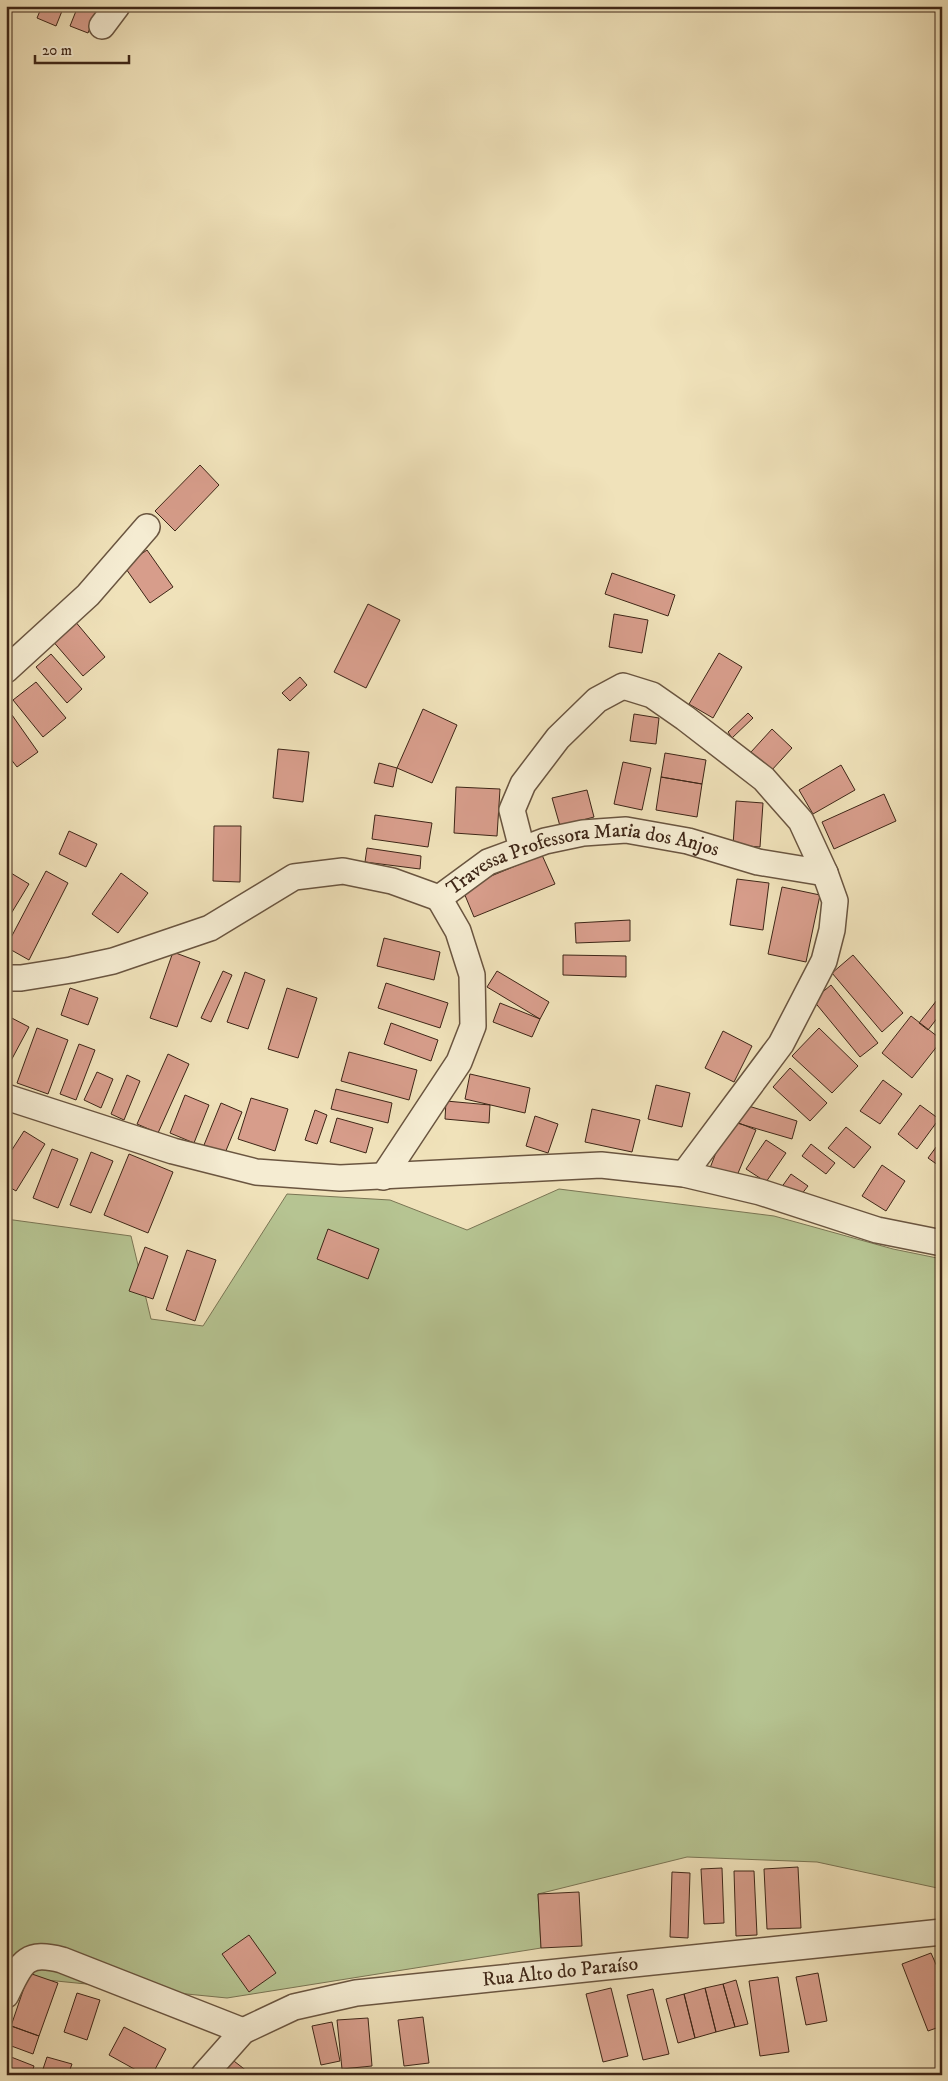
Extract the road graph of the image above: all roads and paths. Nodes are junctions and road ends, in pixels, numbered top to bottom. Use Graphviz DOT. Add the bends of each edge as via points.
graph roads {
  1 [pos="117,6"];
  2 [pos="102,26"];
  3 [pos="148,527"];
  4 [pos="6,670"];
  5 [pos="522,849"];
  6 [pos="825,873"];
  7 [pos="439,898"];
  8 [pos="6,978"];
  9 [pos="6,1097"];
  10 [pos="684,1174"];
  11 [pos="383,1177"];
  12 [pos="942,1243"];
  13 [pos="942,1932"];
  14 [pos="6,1995"];
  15 [pos="243,2031"];
  16 [pos="204,2075"];
  1 -- 2 [label="street"];
  3 -- 4 [label="street" via="88,595"];
  5 -- 6 [label="street, Travessa Professora Maria dos Anjos" via="583,833 626,830 688,841 758,862"];
  5 -- 6 [label="street" via="512,810 523,784 558,738 597,700 622,686 652,696 764,780 800,821"];
  5 -- 7 [label="street, Travessa Professora Maria dos Anjos" via="488,862"];
  6 -- 10 [label="street" via="835,901 824,961 780,1044"];
  7 -- 8 [label="street, Travessa Professora Maria dos Anjos" via="392,881 343,871 294,877 210,928 113,960 71,970"];
  7 -- 11 [label="street" via="458,931 472,976 473,1026 459,1062"];
  9 -- 11 [label="street" via="173,1151 256,1172 340,1178"];
  10 -- 11 [label="street" via="602,1165"];
  10 -- 12 [label="street" via="760,1192 877,1230"];
  13 -- 15 [label="street, Rua Alto do Paraíso" via="356,1993 294,2007"];
  14 -- 15 [label="street" via="30,1957 46,1955"];
  15 -- 16 [label="street, Rua Alto do Paraíso"];
}
